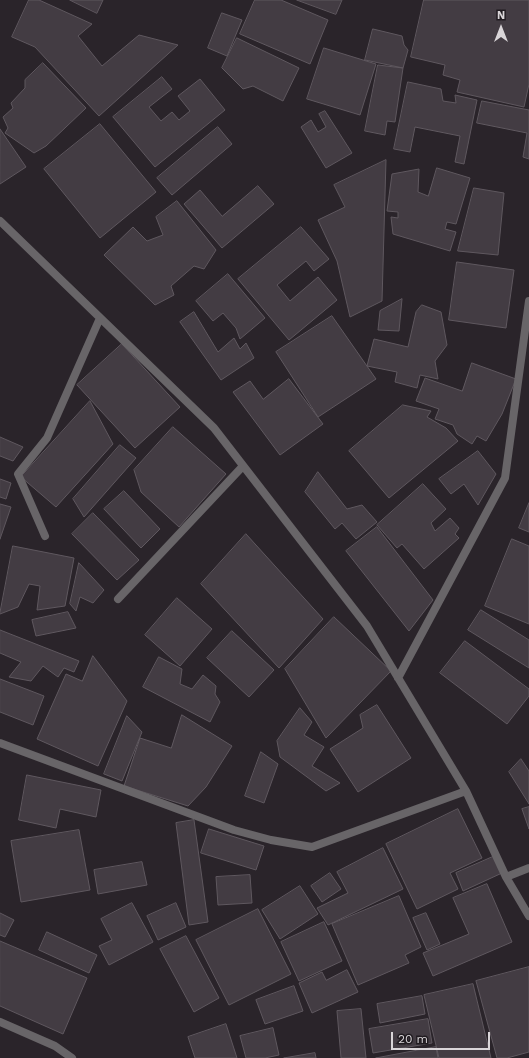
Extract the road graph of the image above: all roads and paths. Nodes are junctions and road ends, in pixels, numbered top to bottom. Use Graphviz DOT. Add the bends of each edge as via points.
graph roads {
  1 [pos="0,220"];
  2 [pos="529,301"];
  3 [pos="100,318"];
  4 [pos="243,466"];
  5 [pos="45,536"];
  6 [pos="118,599"];
  7 [pos="398,678"];
  8 [pos="0,744"];
  9 [pos="466,791"];
  10 [pos="529,868"];
  11 [pos="506,876"];
  12 [pos="529,916"];
  13 [pos="0,1022"];
  14 [pos="72,1058"];
  1 -- 3 [label="street"];
  2 -- 7 [label="street" via="505,478"];
  3 -- 4 [label="street" via="214,428"];
  3 -- 5 [label="street" via="47,438 18,474"];
  4 -- 6 [label="street"];
  4 -- 7 [label="street" via="367,626"];
  7 -- 9 [label="street"];
  8 -- 9 [label="street" via="234,830 312,847"];
  9 -- 11 [label="street"];
  10 -- 11 [label="street"];
  11 -- 12 [label="street"];
  13 -- 14 [label="street" via="55,1046"];
}
